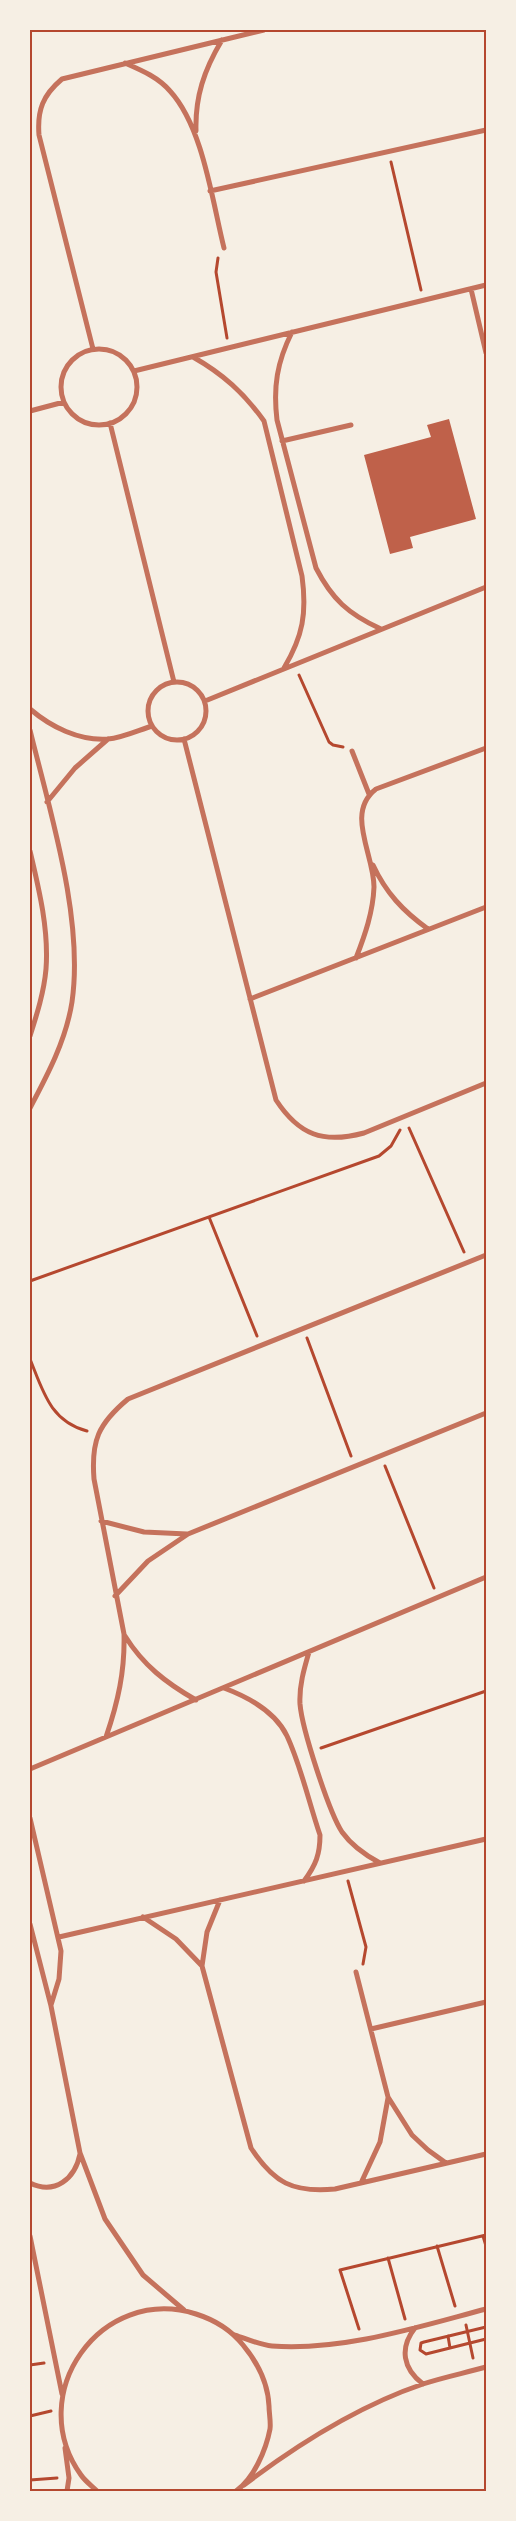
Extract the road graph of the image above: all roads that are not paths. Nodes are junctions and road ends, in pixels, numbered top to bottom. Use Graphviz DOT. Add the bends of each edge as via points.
graph roads {
  1 [pos="264,30"];
  2 [pos="222,40"];
  3 [pos="124,63"];
  4 [pos="486,130"];
  5 [pos="196,134"];
  6 [pos="210,191"];
  7 [pos="224,248"];
  8 [pos="486,285"];
  9 [pos="470,289"];
  10 [pos="292,332"];
  11 [pos="93,349"];
  12 [pos="486,353"];
  13 [pos="193,357"];
  14 [pos="134,371"];
  15 [pos="64,402"];
  16 [pos="30,411"];
  17 [pos="110,423"];
  18 [pos="351,425"];
  19 [pos="282,441"];
  20 [pos="486,587"];
  21 [pos="381,629"];
  22 [pos="284,668"];
  23 [pos="174,682"];
  24 [pos="205,700"];
  25 [pos="30,709"];
  26 [pos="152,726"];
  27 [pos="30,730"];
  28 [pos="109,739"];
  29 [pos="184,739"];
  30 [pos="486,748"];
  31 [pos="352,751"];
  32 [pos="369,794"];
  33 [pos="47,802"];
  34 [pos="30,851"];
  35 [pos="372,862"];
  36 [pos="486,907"];
  37 [pos="428,930"];
  38 [pos="356,958"];
  39 [pos="250,999"];
  40 [pos="30,1036"];
  41 [pos="486,1083"];
  42 [pos="30,1108"];
  43 [pos="486,1255"];
  44 [pos="486,1413"];
  45 [pos="101,1520"];
  46 [pos="188,1534"];
  47 [pos="486,1577"];
  48 [pos="115,1596"];
  49 [pos="124,1634"];
  50 [pos="309,1652"];
  51 [pos="224,1688"];
  52 [pos="196,1700"];
  53 [pos="106,1737"];
  54 [pos="30,1769"];
  55 [pos="30,1818"];
  56 [pos="486,1839"];
  57 [pos="380,1863"];
  58 [pos="304,1880"];
  59 [pos="220,1900"];
  60 [pos="143,1917"];
  61 [pos="30,1924"];
  62 [pos="59,1937"];
  63 [pos="202,1966"];
  64 [pos="356,1972"];
  65 [pos="486,2002"];
  66 [pos="51,2006"];
  67 [pos="371,2029"];
  68 [pos="388,2097"];
  69 [pos="80,2153"];
  70 [pos="486,2154"];
  71 [pos="446,2163"];
  72 [pos="30,2183"];
  73 [pos="361,2183"];
  74 [pos="30,2236"];
  75 [pos="486,2309"];
  76 [pos="184,2310"];
  77 [pos="415,2327"];
  78 [pos="235,2335"];
  79 [pos="486,2367"];
  80 [pos="423,2384"];
  81 [pos="62,2396"];
  82 [pos="65,2443"];
  83 [pos="238,2490"];
  84 [pos="67,2491"];
  85 [pos="97,2491"];
  1 -- 2 [label="street"];
  2 -- 3 [label="street"];
  2 -- 5 [label="street" via="200,85"];
  3 -- 5 [label="street" via="148,73 169,90 185,110"];
  3 -- 11 [label="street" via="62,79 42,103 38,119 44,158"];
  4 -- 6 [label="street"];
  5 -- 6 [label="street"];
  6 -- 7 [label="street"];
  8 -- 9 [label="street"];
  9 -- 10 [label="street"];
  9 -- 12 [label="street"];
  10 -- 13 [label="street"];
  10 -- 19 [label="street" via="276,375 274,398"];
  11 -- 14 [label="street" via="117,353"];
  11 -- 15 [label="street" via="80,354 63,375"];
  13 -- 14 [label="street"];
  13 -- 22 [label="street" via="233,384 264,421 305,600 296,648"];
  14 -- 17 [label="street" via="137,389 132,407 119,420"];
  15 -- 16 [label="street"];
  15 -- 17 [label="street" via="68,410 83,421"];
  17 -- 23 [label="street"];
  18 -- 19 [label="street"];
  19 -- 21 [label="street" via="316,568 327,590 360,619"];
  20 -- 21 [label="street"];
  21 -- 22 [label="street"];
  22 -- 24 [label="street"];
  23 -- 24 [label="street" via="196,688"];
  23 -- 26 [label="street" via="158,688 149,702"];
  24 -- 29 [label="street" via="205,720 200,729"];
  25 -- 28 [label="street" via="63,730 85,737"];
  26 -- 28 [label="street"];
  26 -- 29 [label="street" via="169,739"];
  27 -- 33 [label="street"];
  28 -- 33 [label="street" via="75,768"];
  29 -- 39 [label="street"];
  30 -- 32 [label="street"];
  31 -- 32 [label="street"];
  32 -- 35 [label="street" via="360,818"];
  33 -- 42 [label="street" via="66,884 75,953 72,1003 55,1061"];
  34 -- 40 [label="street" via="46,942 42,995"];
  35 -- 37 [label="street" via="394,900"];
  35 -- 38 [label="street" via="372,911"];
  36 -- 37 [label="street"];
  37 -- 38 [label="street"];
  38 -- 39 [label="street"];
  39 -- 41 [label="street" via="276,1100 288,1117 304,1130 323,1137 344,1138"];
  43 -- 45 [label="street" via="128,1400 110,1414 98,1434 92,1456"];
  44 -- 46 [label="street"];
  45 -- 46 [label="street" via="144,1532"];
  45 -- 48 [label="street"];
  46 -- 48 [label="street" via="148,1561"];
  47 -- 50 [label="street"];
  48 -- 49 [label="street"];
  49 -- 52 [label="street" via="136,1654 153,1672"];
  49 -- 53 [label="street" via="122,1686"];
  50 -- 51 [label="street"];
  50 -- 57 [label="street" via="301,1677 300,1705 312,1751 341,1831 365,1855"];
  51 -- 52 [label="street"];
  51 -- 58 [label="street" via="248,1697 270,1714 287,1735 320,1835 320,1852"];
  52 -- 53 [label="street"];
  53 -- 54 [label="street"];
  55 -- 62 [label="street"];
  56 -- 57 [label="street"];
  57 -- 58 [label="street"];
  58 -- 59 [label="street"];
  59 -- 60 [label="street"];
  59 -- 63 [label="street" via="207,1932"];
  60 -- 62 [label="street"];
  60 -- 63 [label="street" via="176,1939"];
  61 -- 66 [label="street"];
  62 -- 66 [label="street" via="59,1979"];
  63 -- 73 [label="street" via="251,2148 265,2168 295,2188 314,2191"];
  64 -- 67 [label="street"];
  65 -- 67 [label="street"];
  66 -- 69 [label="street"];
  67 -- 68 [label="street"];
  68 -- 71 [label="street" via="412,2135"];
  68 -- 73 [label="street" via="380,2142"];
  69 -- 72 [label="street" via="77,2168 67,2180 54,2187 38,2187"];
  69 -- 76 [label="street" via="104,2220 143,2276"];
  70 -- 71 [label="street"];
  71 -- 73 [label="street"];
  74 -- 81 [label="street"];
  75 -- 77 [label="street"];
  76 -- 78 [label="street" via="211,2319"];
  76 -- 81 [label="street" via="151,2310 119,2319 99,2333 72,2364"];
  77 -- 78 [label="street" via="362,2339 303,2346 270,2346"];
  77 -- 80 [label="street" via="404,2347 404,2358 408,2369"];
  78 -- 83 [label="street" via="257,2362 269,2394 270,2428 260,2461"];
  79 -- 80 [label="street"];
  80 -- 83 [label="street" via="342,2421 304,2443"];
  81 -- 82 [label="street" via="60,2408"];
  82 -- 84 [label="street" via="69,2478"];
  82 -- 85 [label="street" via="81,2476"];
}
